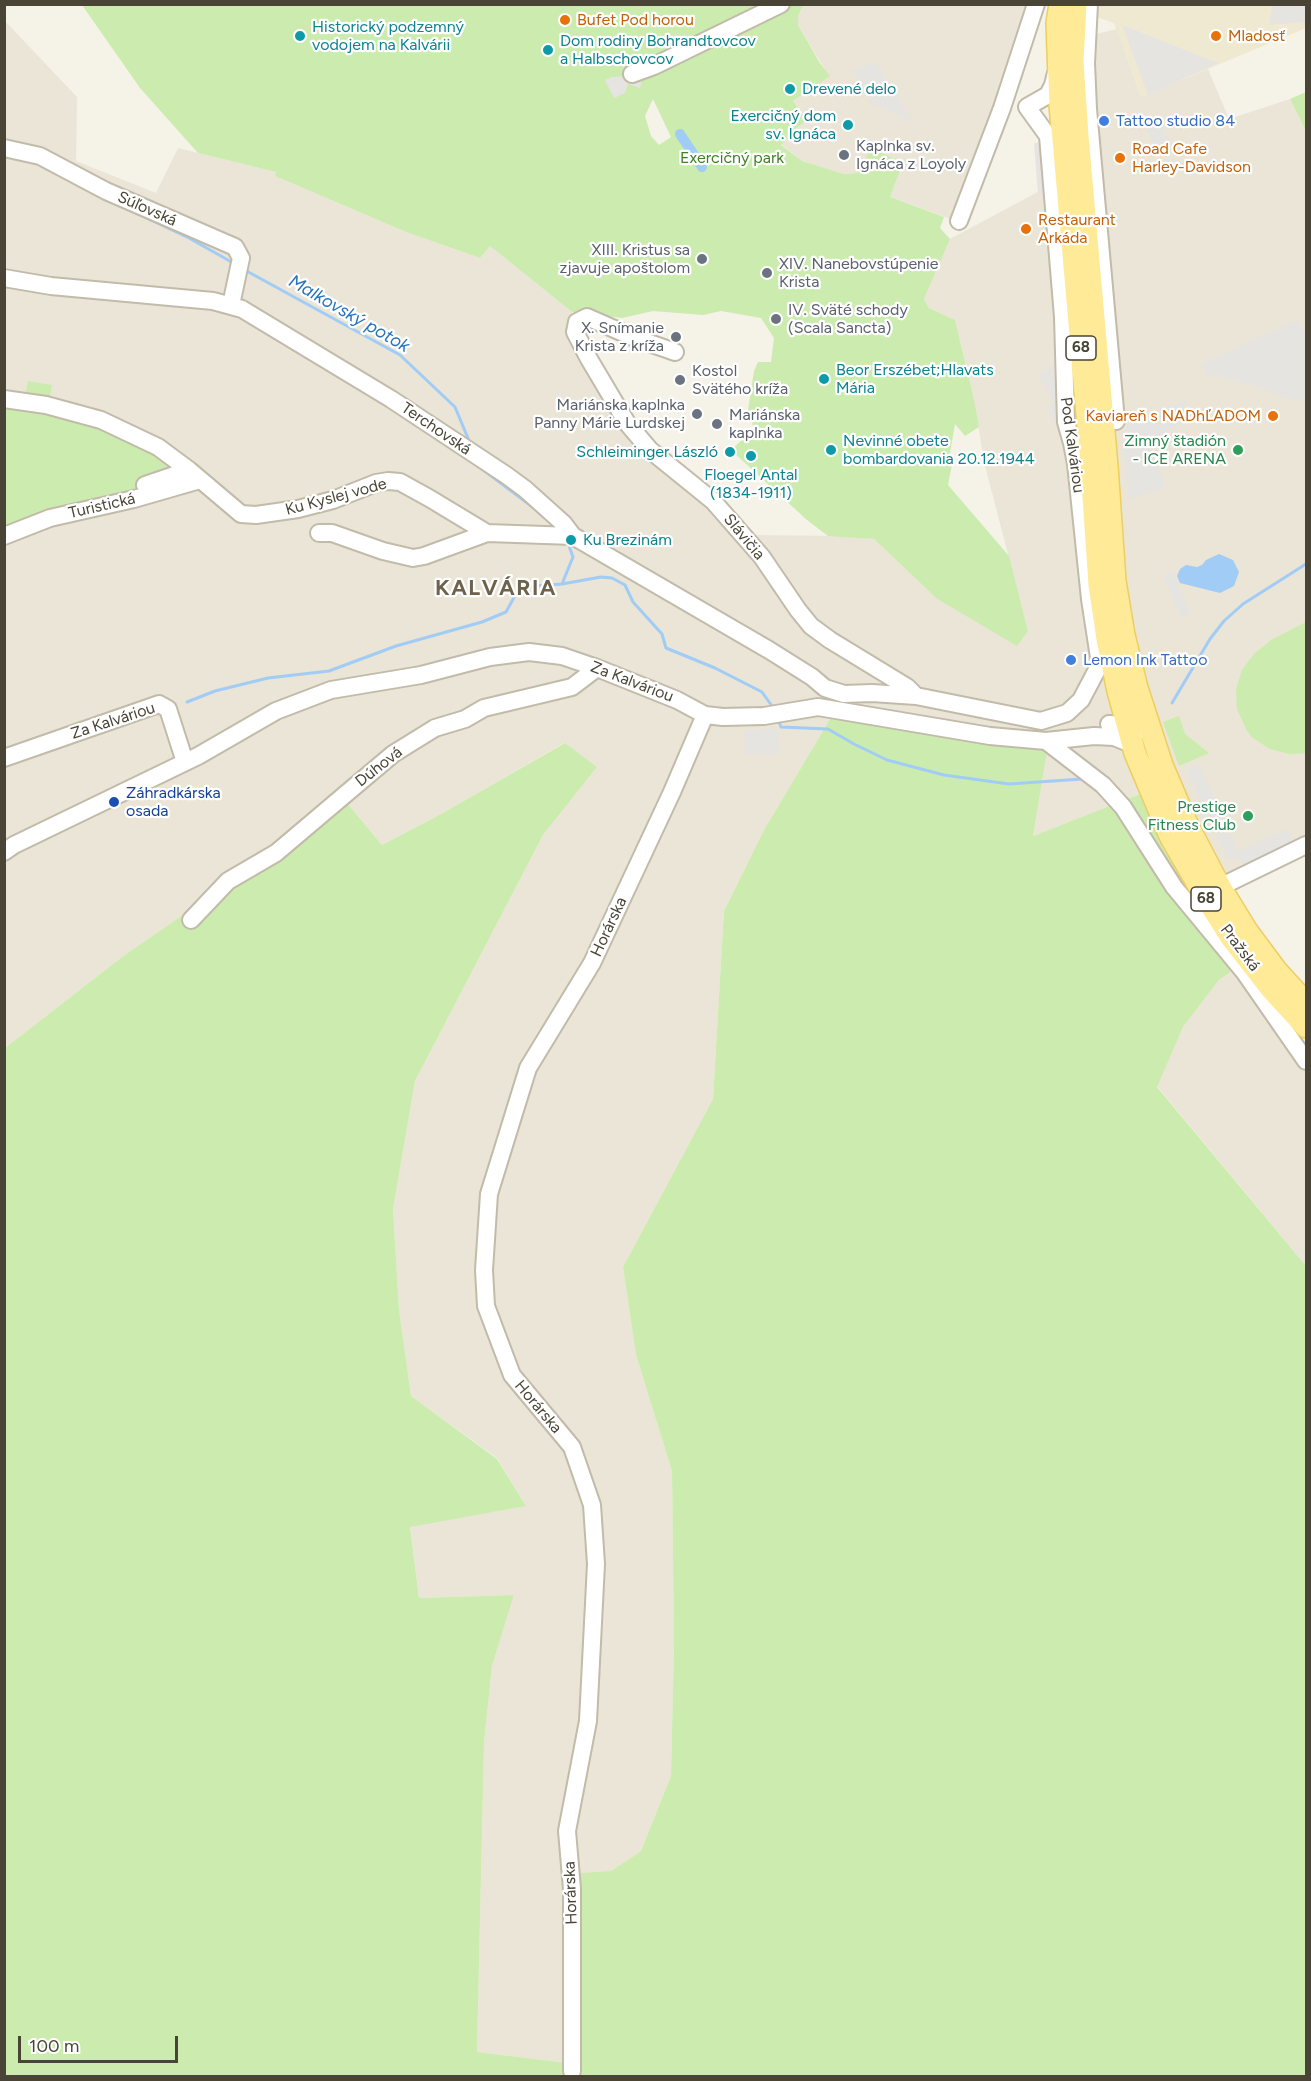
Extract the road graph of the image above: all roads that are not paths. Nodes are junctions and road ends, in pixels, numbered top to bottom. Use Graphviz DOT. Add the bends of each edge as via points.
graph roads {
  1 [pos="780,4"];
  2 [pos="1036,4"];
  3 [pos="1060,4"];
  4 [pos="1076,4"];
  5 [pos="1089,4"];
  6 [pos="1058,64"];
  7 [pos="632,74"];
  8 [pos="1068,104"];
  9 [pos="1028,107"];
  10 [pos="1002,108"];
  11 [pos="4,148"];
  12 [pos="959,221"];
  13 [pos="4,278"];
  14 [pos="231,305"];
  15 [pos="675,352"];
  16 [pos="4,399"];
  17 [pos="1116,421"];
  18 [pos="195,475"];
  19 [pos="4,526"];
  20 [pos="319,533"];
  21 [pos="487,533"];
  22 [pos="4,536"];
  23 [pos="564,536"];
  24 [pos="597,668"];
  25 [pos="825,688"];
  26 [pos="915,696"];
  27 [pos="1141,703"];
  28 [pos="818,707"];
  29 [pos="685,709"];
  30 [pos="705,715"];
  31 [pos="1041,721"];
  32 [pos="1117,730"];
  33 [pos="1089,736"];
  34 [pos="695,738"];
  35 [pos="1046,741"];
  36 [pos="4,758"];
  37 [pos="1069,759"];
  38 [pos="185,762"];
  39 [pos="1162,765"];
  40 [pos="1306,845"];
  41 [pos="4,852"];
  42 [pos="1220,887"];
  43 [pos="191,920"];
  44 [pos="1306,1003"];
  45 [pos="1306,1027"];
  46 [pos="1306,1061"];
  47 [pos="572,2071"];
  1 -- 7 [label="street"];
  2 -- 10 [label="street"];
  3 -- 6 [label="main road, Pod Kalváriou / 68"];
  4 -- 8 [label="main road, Pod Kalváriou / 68"];
  5 -- 17 [label="street" via="1088,109"];
  6 -- 8 [label="main road, Pod Kalváriou / 68"];
  6 -- 9 [label="street" via="1047,95"];
  8 -- 9 [label="street"];
  8 -- 27 [label="main road, Pod Kalváriou / 68" via="1107,466 1115,581"];
  8 -- 32 [label="main road, Pod Kalváriou / 68" via="1100,585 1118,691"];
  9 -- 10 [label="street"];
  9 -- 31 [label="street, Pod Kalváriou" via="1047,136 1062,316 1066,422 1076,464 1100,664 1081,700 1067,713"];
  10 -- 12 [label="street"];
  11 -- 14 [label="street, Súľovská" via="40,156 106,191 235,247 239,266"];
  13 -- 14 [label="street, Terchovská"];
  14 -- 23 [label="street, Terchovská" via="472,452 525,489 564,524"];
  15 -- 26 [label="street, Slávičia" via="587,317 577,321 575,332 589,359 627,423 650,450 713,501 762,557 811,626"];
  16 -- 18 [label="street" via="46,405 101,420 158,447"];
  18 -- 19 [label="street, Turistická" via="37,514"];
  18 -- 21 [label="street, Ku Kyslej vode" via="241,514 256,516 333,500 376,483 399,482"];
  18 -- 22 [label="street, Turistická" via="134,499 50,518"];
  20 -- 21 [label="street, Ku Kyslej vode" via="332,533 413,558"];
  21 -- 23 [label="street, Ku Kyslej vode"];
  23 -- 25 [label="street, Terchovská" via="769,650"];
  24 -- 30 [label="street, Za Kalváriou"];
  24 -- 38 [label="street, Za Kalváriou" via="562,656 529,652 331,690 276,711"];
  24 -- 43 [label="street, Dúhová" via="572,687 484,708 465,719 435,728 393,754 276,853 228,881"];
  25 -- 26 [label="street, Terchovská" via="844,694"];
  25 -- 28 [label="street"];
  26 -- 31 [label="street, Slávičia"];
  27 -- 32 [label="street" via="1139,712"];
  27 -- 39 [label="main road, Pražská / 68"];
  28 -- 30 [label="street, Za Kalváriou" via="764,716"];
  28 -- 35 [label="street, Za Kalváriou" via="990,736"];
  29 -- 34 [label="street"];
  30 -- 34 [label="street, Horárska"];
  31 -- 35 [label="street"];
  32 -- 33 [label="street, Za Kalváriou"];
  32 -- 39 [label="street" via="1147,742"];
  32 -- 45 [label="main road, Pražská / 68" via="1135,753 1170,836 1204,896 1272,990"];
  33 -- 35 [label="street, Za Kalváriou"];
  33 -- 37 [label="street" via="1072,744"];
  34 -- 47 [label="street, Horárska" via="592,963 528,1068 489,1194 486,1305 512,1375 572,1447 592,1505 597,1564 588,1721 567,1831 572,1889"];
  35 -- 37 [label="street"];
  36 -- 38 [label="street, Za Kalváriou" via="159,704 168,709"];
  37 -- 46 [label="street" via="1103,785 1123,807 1174,887 1245,974"];
  38 -- 41 [label="street, Za Kalváriou"];
  39 -- 42 [label="main road, Pražská / 68"];
  40 -- 42 [label="street"];
  42 -- 44 [label="main road, Pražská / 68" via="1263,952"];
}
